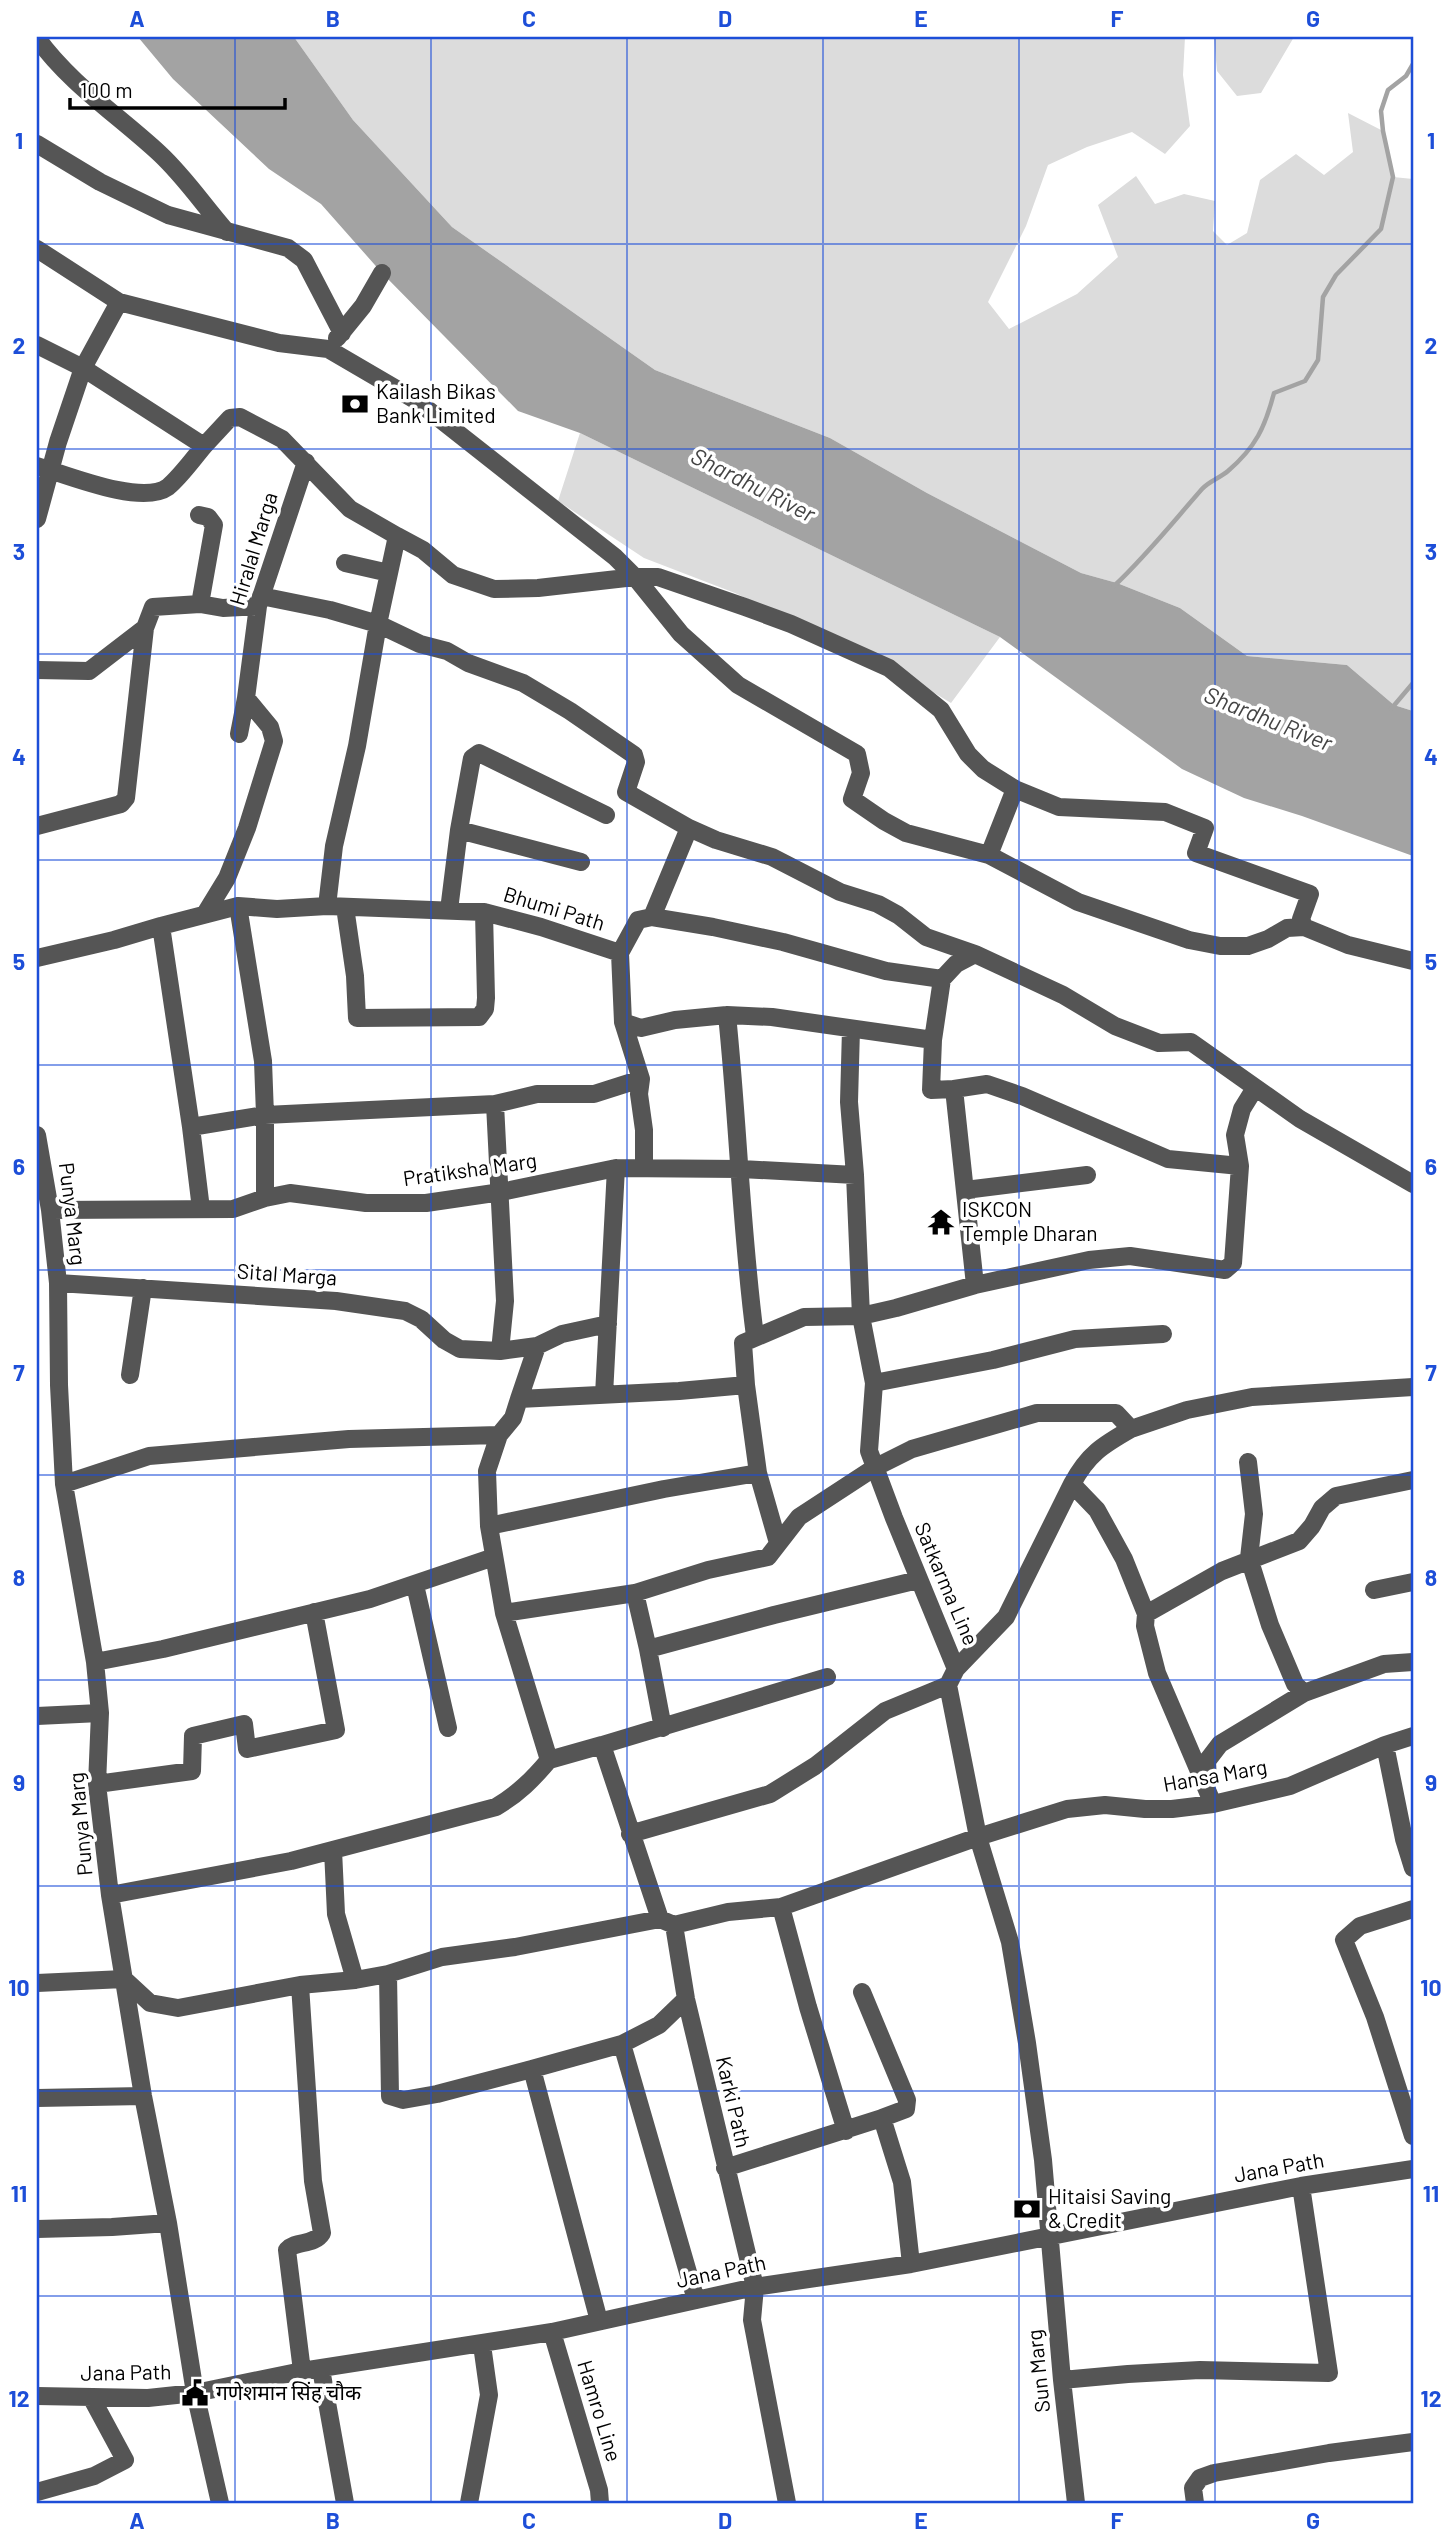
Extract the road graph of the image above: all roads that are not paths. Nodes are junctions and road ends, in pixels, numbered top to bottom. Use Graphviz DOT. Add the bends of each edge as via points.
graph roads {
  1 [pos="37,38"];
  2 [pos="37,144"];
  3 [pos="227,232"];
  4 [pos="37,249"];
  5 [pos="382,273"];
  6 [pos="119,302"];
  7 [pos="342,333"];
  8 [pos="37,345"];
  9 [pos="328,349"];
  10 [pos="83,368"];
  11 [pos="204,446"];
  12 [pos="306,462"];
  13 [pos="44,468"];
  14 [pos="199,515"];
  15 [pos="37,519"];
  16 [pos="397,536"];
  17 [pos="345,563"];
  18 [pos="389,573"];
  19 [pos="635,577"];
  20 [pos="259,601"];
  21 [pos="200,604"];
  22 [pos="378,624"];
  23 [pos="145,628"];
  24 [pos="37,670"];
  25 [pos="246,698"];
  26 [pos="239,734"];
  27 [pos="1015,789"];
  28 [pos="606,816"];
  29 [pos="37,825"];
  30 [pos="689,828"];
  31 [pos="459,830"];
  32 [pos="989,855"];
  33 [pos="581,862"];
  34 [pos="238,906"];
  35 [pos="336,906"];
  36 [pos="449,910"];
  37 [pos="484,912"];
  38 [pos="205,914"];
  39 [pos="652,917"];
  40 [pos="161,926"];
  41 [pos="1304,927"];
  42 [pos="620,953"];
  43 [pos="975,954"];
  44 [pos="37,958"];
  45 [pos="1413,961"];
  46 [pos="942,979"];
  47 [pos="727,1014"];
  48 [pos="623,1022"];
  49 [pos="851,1029"];
  50 [pos="933,1041"];
  51 [pos="641,1079"];
  52 [pos="1255,1088"];
  53 [pos="954,1089"];
  54 [pos="495,1104"];
  55 [pos="265,1115"];
  56 [pos="191,1127"];
  57 [pos="37,1135"];
  58 [pos="1240,1166"];
  59 [pos="644,1167"];
  60 [pos="616,1168"];
  61 [pos="741,1169"];
  62 [pos="855,1175"];
  63 [pos="1087,1175"];
  64 [pos="1413,1184"];
  65 [pos="965,1190"];
  66 [pos="501,1192"];
  67 [pos="265,1198"];
  68 [pos="201,1209"];
  69 [pos="46,1220"];
  70 [pos="58,1283"];
  71 [pos="975,1285"];
  72 [pos="143,1288"];
  73 [pos="861,1315"];
  74 [pos="608,1324"];
  75 [pos="1163,1334"];
  76 [pos="755,1336"];
  77 [pos="537,1346"];
  78 [pos="500,1351"];
  79 [pos="130,1375"];
  80 [pos="874,1383"];
  81 [pos="746,1385"];
  82 [pos="1413,1387"];
  83 [pos="604,1395"];
  84 [pos="519,1399"];
  85 [pos="1131,1429"];
  86 [pos="499,1435"];
  87 [pos="1248,1462"];
  88 [pos="874,1468"];
  89 [pos="758,1473"];
  90 [pos="1413,1480"];
  91 [pos="1072,1483"];
  92 [pos="64,1484"];
  93 [pos="489,1526"];
  94 [pos="779,1543"];
  95 [pos="494,1557"];
  96 [pos="1249,1558"];
  97 [pos="918,1580"];
  98 [pos="1413,1582"];
  99 [pos="415,1584"];
  100 [pos="1374,1590"];
  101 [pos="635,1593"];
  102 [pos="314,1612"];
  103 [pos="504,1613"];
  104 [pos="1146,1614"];
  105 [pos="648,1649"];
  106 [pos="95,1662"];
  107 [pos="1413,1662"];
  108 [pos="827,1677"];
  109 [pos="952,1677"];
  110 [pos="1304,1693"];
  111 [pos="100,1713"];
  112 [pos="37,1716"];
  113 [pos="448,1728"];
  114 [pos="663,1728"];
  115 [pos="1413,1736"];
  116 [pos="602,1745"];
  117 [pos="1385,1745"];
  118 [pos="549,1760"];
  119 [pos="97,1784"];
  120 [pos="1210,1798"];
  121 [pos="630,1835"];
  122 [pos="978,1837"];
  123 [pos="333,1850"];
  124 [pos="1413,1868"];
  125 [pos="110,1895"];
  126 [pos="781,1907"];
  127 [pos="1413,1909"];
  128 [pos="667,1922"];
  129 [pos="388,1974"];
  130 [pos="124,1979"];
  131 [pos="355,1980"];
  132 [pos="37,1983"];
  133 [pos="300,1985"];
  134 [pos="863,1992"];
  135 [pos="686,1999"];
  136 [pos="622,2044"];
  137 [pos="532,2069"];
  138 [pos="143,2096"];
  139 [pos="37,2098"];
  140 [pos="883,2118"];
  141 [pos="846,2130"];
  142 [pos="1413,2136"];
  143 [pos="725,2168"];
  144 [pos="1413,2169"];
  145 [pos="1301,2186"];
  146 [pos="168,2223"];
  147 [pos="37,2228"];
  148 [pos="1049,2235"];
  149 [pos="911,2264"];
  150 [pos="755,2287"];
  151 [pos="696,2300"];
  152 [pos="599,2321"];
  153 [pos="552,2332"];
  154 [pos="482,2345"];
  155 [pos="312,2370"];
  156 [pos="1062,2380"];
  157 [pos="195,2393"];
  158 [pos="37,2396"];
  159 [pos="91,2397"];
  160 [pos="1413,2442"];
  161 [pos="37,2492"];
  162 [pos="220,2503"];
  163 [pos="345,2503"];
  164 [pos="469,2503"];
  165 [pos="600,2503"];
  166 [pos="787,2503"];
  167 [pos="1076,2503"];
  168 [pos="1195,2503"];
  1 -- 3 [label="street" via="60,67 160,154"];
  2 -- 3 [label="street" via="168,215"];
  3 -- 7 [label="street" via="288,248 304,260"];
  4 -- 6 [label="street"];
  5 -- 7 [label="street"];
  6 -- 9 [label="street" via="279,343"];
  6 -- 10 [label="street"];
  7 -- 9 [label="street"];
  8 -- 10 [label="street"];
  9 -- 19 [label="street" via="417,401"];
  10 -- 11 [label="street"];
  10 -- 13 [label="street" via="58,442"];
  11 -- 12 [label="street" via="230,418 240,417 282,439"];
  11 -- 13 [label="street" via="168,486 154,494 133,494"];
  12 -- 16 [label="street" via="350,509"];
  12 -- 20 [label="street, Hiralal Marga"];
  13 -- 15 [label="street"];
  14 -- 21 [label="street" via="214,525"];
  16 -- 18 [label="street"];
  16 -- 19 [label="street" via="453,575 494,589"];
  17 -- 18 [label="street"];
  18 -- 22 [label="street"];
  19 -- 27 [label="street" via="658,577 745,607 889,668 941,710 968,754 983,769"];
  19 -- 32 [label="street" via="681,634 738,685 857,754 861,773 852,799 906,833"];
  20 -- 21 [label="street" via="223,608"];
  20 -- 22 [label="street" via="330,610"];
  20 -- 25 [label="street, Hiralal Marga"];
  21 -- 23 [label="street" via="153,607"];
  22 -- 30 [label="street" via="523,683 570,711 634,755 626,792"];
  22 -- 35 [label="street" via="334,846"];
  23 -- 24 [label="street" via="89,671"];
  23 -- 29 [label="street" via="126,798 121,804"];
  25 -- 26 [label="street, Hiralal Marga"];
  25 -- 38 [label="street" via="270,727 274,741 247,828 227,878"];
  27 -- 32 [label="street"];
  27 -- 41 [label="street" via="1059,807 1165,812 1205,828 1196,853 1310,894 1301,919"];
  28 -- 31 [label="street" via="479,753 472,758"];
  30 -- 39 [label="street"];
  30 -- 43 [label="street" via="772,857 841,892 878,904 926,937"];
  31 -- 33 [label="street"];
  31 -- 36 [label="street"];
  32 -- 41 [label="street" via="1078,902 1189,940 1248,946 1287,928"];
  34 -- 35 [label="street, Bhumi Path"];
  34 -- 38 [label="street, Bhumi Path"];
  34 -- 55 [label="street" via="263,1061"];
  35 -- 36 [label="street, Bhumi Path"];
  35 -- 37 [label="street" via="355,976 357,1018 479,1017 486,998"];
  36 -- 37 [label="street, Bhumi Path"];
  37 -- 42 [label="street, Bhumi Path"];
  38 -- 40 [label="street, Bhumi Path"];
  39 -- 42 [label="street" via="638,920"];
  39 -- 46 [label="street" via="783,943 886,971"];
  40 -- 44 [label="street, Bhumi Path"];
  40 -- 56 [label="street"];
  41 -- 45 [label="street" via="1348,945"];
  42 -- 48 [label="street, Bhumi Path"];
  43 -- 46 [label="street" via="956,964"];
  43 -- 52 [label="street" via="1063,995 1115,1026 1159,1043 1191,1042"];
  46 -- 50 [label="street"];
  47 -- 48 [label="street" via="641,1028"];
  47 -- 49 [label="street"];
  47 -- 61 [label="street"];
  48 -- 51 [label="street, Bhumi Path"];
  49 -- 50 [label="street"];
  49 -- 62 [label="street, Satkarma Line" via="849,1102"];
  50 -- 53 [label="street" via="931,1090"];
  51 -- 54 [label="street" via="594,1094 537,1094"];
  51 -- 59 [label="street, Bhumi Path"];
  52 -- 58 [label="street" via="1235,1135"];
  52 -- 64 [label="street"];
  53 -- 58 [label="street" via="987,1084 1168,1159"];
  53 -- 65 [label="street"];
  54 -- 55 [label="street"];
  54 -- 66 [label="street"];
  55 -- 56 [label="street"];
  55 -- 67 [label="street"];
  56 -- 68 [label="street"];
  57 -- 69 [label="street, Punya Marg"];
  58 -- 71 [label="street" via="1233,1264 1225,1270 1130,1256 1089,1260"];
  59 -- 60 [label="street, Pratiksha Marg"];
  59 -- 61 [label="street, Pratiksha Marg"];
  60 -- 66 [label="street, Pratiksha Marg"];
  60 -- 74 [label="street"];
  61 -- 62 [label="street, Pratiksha Marg"];
  61 -- 76 [label="street"];
  62 -- 73 [label="street, Satkarma Line"];
  63 -- 65 [label="street"];
  65 -- 71 [label="street"];
  66 -- 67 [label="street, Pratiksha Marg" via="426,1203 366,1203 290,1193"];
  66 -- 78 [label="street" via="505,1301"];
  67 -- 68 [label="street, Pratiksha Marg" via="233,1209"];
  68 -- 69 [label="street, Pratiksha Marg"];
  69 -- 70 [label="street, Punya Marg"];
  70 -- 72 [label="street, Sital Marga"];
  70 -- 92 [label="street, Punya Marg"];
  71 -- 73 [label="street"];
  72 -- 78 [label="street, Sital Marga" via="336,1301 405,1311 460,1349"];
  72 -- 79 [label="street"];
  73 -- 76 [label="street" via="804,1317"];
  73 -- 80 [label="street, Satkarma Line"];
  74 -- 77 [label="street, Sital Marga" via="562,1334"];
  74 -- 83 [label="street"];
  75 -- 80 [label="street" via="1075,1339"];
  76 -- 81 [label="street" via="743,1343"];
  77 -- 78 [label="street, Sital Marga"];
  77 -- 84 [label="street"];
  80 -- 88 [label="street, Satkarma Line" via="869,1451"];
  81 -- 83 [label="street"];
  81 -- 89 [label="street"];
  82 -- 85 [label="street" via="1252,1397 1187,1410"];
  83 -- 84 [label="street"];
  84 -- 86 [label="street" via="513,1418"];
  85 -- 88 [label="street" via="1116,1413 1037,1413 912,1449"];
  85 -- 91 [label="street" via="1097,1449"];
  86 -- 92 [label="street" via="349,1439 149,1456"];
  86 -- 93 [label="street" via="487,1471"];
  87 -- 96 [label="street" via="1254,1514"];
  88 -- 94 [label="street" via="799,1517"];
  88 -- 97 [label="street, Satkarma Line"];
  89 -- 93 [label="street"];
  89 -- 94 [label="street"];
  90 -- 96 [label="street" via="1336,1496 1299,1541"];
  91 -- 104 [label="street" via="1097,1510 1124,1559"];
  91 -- 109 [label="street" via="1006,1618"];
  92 -- 106 [label="street, Punya Marg"];
  93 -- 95 [label="street"];
  94 -- 101 [label="street" via="768,1557"];
  95 -- 99 [label="street"];
  95 -- 103 [label="street"];
  96 -- 104 [label="street"];
  96 -- 110 [label="street" via="1270,1625 1295,1684"];
  97 -- 105 [label="street"];
  97 -- 109 [label="street, Satkarma Line"];
  98 -- 100 [label="street"];
  99 -- 102 [label="street"];
  99 -- 113 [label="street"];
  101 -- 103 [label="street"];
  101 -- 105 [label="street"];
  102 -- 106 [label="street"];
  102 -- 119 [label="street" via="336,1730 247,1749 244,1724 193,1736 192,1770"];
  103 -- 118 [label="street"];
  104 -- 120 [label="street" via="1157,1673"];
  105 -- 114 [label="street"];
  106 -- 111 [label="street, Punya Marg"];
  107 -- 110 [label="street" via="1384,1664"];
  108 -- 114 [label="street"];
  109 -- 121 [label="street" via="885,1711 815,1766 770,1794"];
  109 -- 122 [label="street, Satkarma Line"];
  110 -- 120 [label="street" via="1220,1744 1207,1761"];
  111 -- 112 [label="street"];
  111 -- 119 [label="street, Punya Marg"];
  114 -- 116 [label="street"];
  115 -- 117 [label="street, Hansa Marg"];
  116 -- 118 [label="street"];
  116 -- 121 [label="street, Karki Path"];
  117 -- 120 [label="street, Hansa Marg" via="1290,1786"];
  117 -- 124 [label="street"];
  118 -- 123 [label="street" via="515,1795 496,1807"];
  119 -- 125 [label="street, Punya Marg"];
  120 -- 122 [label="street, Hansa Marg" via="1172,1809 1105,1804 1067,1809"];
  121 -- 128 [label="street, Karki Path"];
  122 -- 126 [label="street, Hansa Marg"];
  122 -- 148 [label="street, Satkarma Line" via="1010,1942 1043,2160"];
  123 -- 125 [label="street"];
  123 -- 131 [label="street" via="336,1914"];
  125 -- 130 [label="street, Punya Marg"];
  126 -- 128 [label="street, Hansa Marg"];
  126 -- 141 [label="street"];
  127 -- 142 [label="street" via="1360,1926 1344,1940 1375,2017"];
  128 -- 129 [label="street, Hansa Marg" via="442,1957"];
  128 -- 135 [label="street, Karki Path"];
  129 -- 131 [label="street, Hansa Marg"];
  129 -- 137 [label="street" via="390,2096 403,2100 437,2094"];
  130 -- 132 [label="street"];
  130 -- 133 [label="street, Hansa Marg" via="150,2003 178,2008"];
  130 -- 138 [label="street, Punya Marg"];
  131 -- 133 [label="street, Hansa Marg"];
  133 -- 155 [label="street" via="313,2182 322,2233 316,2240 287,2250"];
  134 -- 140 [label="street" via="908,2100 906,2109"];
  135 -- 136 [label="street" via="659,2025"];
  135 -- 143 [label="street, Karki Path"];
  136 -- 137 [label="street"];
  136 -- 151 [label="street"];
  137 -- 152 [label="street"];
  138 -- 139 [label="street"];
  138 -- 146 [label="street, Punya Marg"];
  140 -- 141 [label="street"];
  140 -- 149 [label="street" via="902,2182"];
  141 -- 143 [label="street"];
  143 -- 150 [label="street, Karki Path"];
  144 -- 145 [label="street, Jana Path"];
  145 -- 148 [label="street, Jana Path"];
  145 -- 156 [label="street" via="1328,2373 1200,2370"];
  146 -- 147 [label="street"];
  146 -- 157 [label="street, Punya Marg"];
  148 -- 149 [label="street, Jana Path"];
  148 -- 156 [label="street, Sun Marg"];
  149 -- 150 [label="street, Jana Path"];
  150 -- 151 [label="street, Jana Path"];
  150 -- 166 [label="street, Karki Path" via="752,2320"];
  151 -- 152 [label="street, Jana Path"];
  152 -- 153 [label="street, Jana Path"];
  153 -- 154 [label="street, Jana Path"];
  153 -- 165 [label="street, Hamro Line"];
  154 -- 155 [label="street, Jana Path"];
  154 -- 164 [label="street" via="489,2395"];
  155 -- 157 [label="street, Jana Path"];
  155 -- 163 [label="street"];
  156 -- 167 [label="street, Sun Marg"];
  157 -- 159 [label="street, Jana Path"];
  157 -- 162 [label="street, Punya Marg"];
  158 -- 159 [label="street, Jana Path"];
  159 -- 161 [label="street" via="125,2460 94,2476"];
  160 -- 168 [label="street" via="1214,2473 1200,2478 1193,2488"];
}
